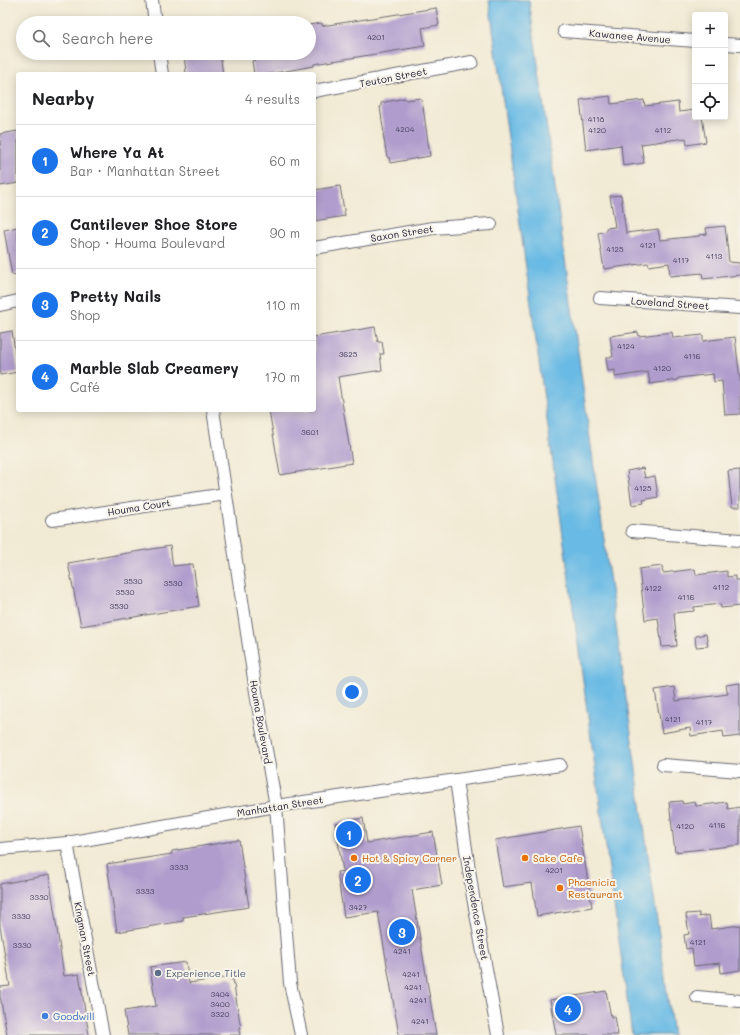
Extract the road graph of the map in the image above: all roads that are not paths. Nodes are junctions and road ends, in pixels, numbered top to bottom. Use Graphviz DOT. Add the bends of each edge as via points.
graph roads {
  1 [pos="152,0"];
  2 [pos="154,16"];
  3 [pos="564,31"];
  4 [pos="692,41"];
  5 [pos="728,44"];
  6 [pos="740,45"];
  7 [pos="160,60"];
  8 [pos="472,62"];
  9 [pos="162,72"];
  10 [pos="316,91"];
  11 [pos="491,224"];
  12 [pos="316,248"];
  13 [pos="600,298"];
  14 [pos="16,301"];
  15 [pos="0,305"];
  16 [pos="740,308"];
  17 [pos="213,412"];
  18 [pos="226,494"];
  19 [pos="52,520"];
  20 [pos="632,531"];
  21 [pos="740,540"];
  22 [pos="560,765"];
  23 [pos="663,765"];
  24 [pos="740,771"];
  25 [pos="456,780"];
  26 [pos="276,806"];
  27 [pos="67,843"];
  28 [pos="0,849"];
  29 [pos="697,997"];
  30 [pos="740,1001"];
  31 [pos="103,1035"];
  32 [pos="301,1035"];
  33 [pos="498,1035"];
  1 -- 2 [label="street"];
  3 -- 4 [label="street, Kawanee Avenue"];
  5 -- 6 [label="street"];
  7 -- 9 [label="street"];
  8 -- 10 [label="street, Teuton Street"];
  11 -- 12 [label="street, Saxon Street" via="433,228"];
  13 -- 16 [label="street, Loveland Street"];
  14 -- 15 [label="street"];
  17 -- 18 [label="street, Houma Boulevard"];
  18 -- 19 [label="street, Houma Court"];
  18 -- 26 [label="street, Houma Boulevard"];
  20 -- 21 [label="street"];
  22 -- 25 [label="street, Manhattan Street"];
  23 -- 24 [label="street"];
  25 -- 26 [label="street, Manhattan Street"];
  25 -- 33 [label="street, Independence Street"];
  26 -- 27 [label="street, Manhattan Street"];
  26 -- 32 [label="street, Houma Boulevard" via="290,983"];
  27 -- 28 [label="street, Manhattan Street"];
  27 -- 31 [label="street, Kingman Street"];
  29 -- 30 [label="street"];
}
